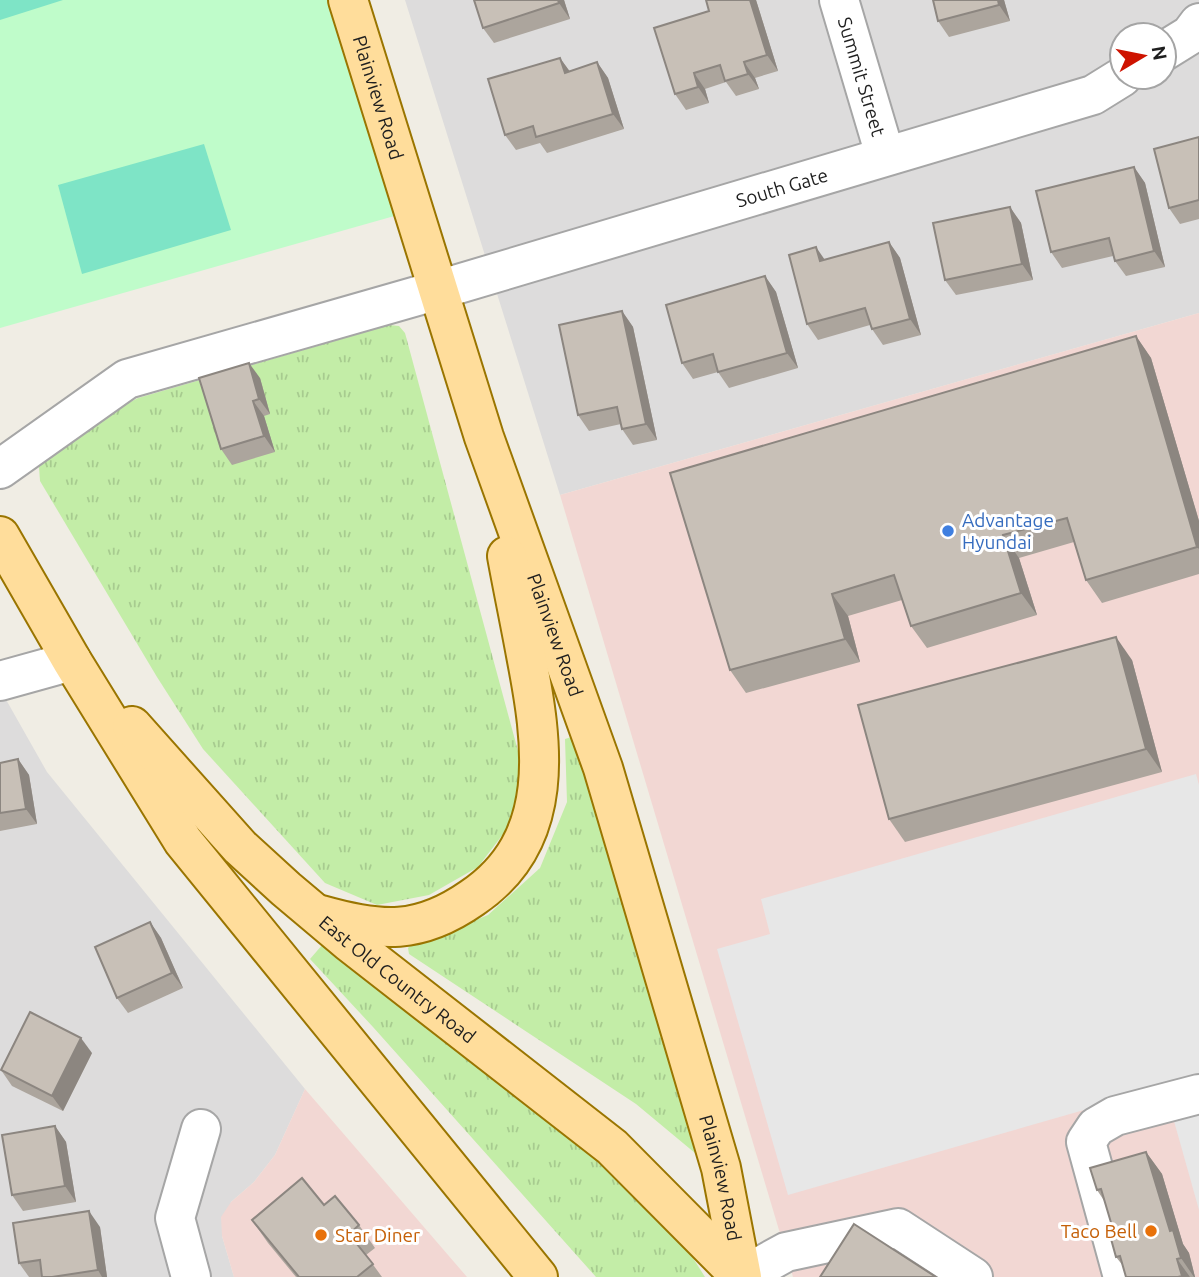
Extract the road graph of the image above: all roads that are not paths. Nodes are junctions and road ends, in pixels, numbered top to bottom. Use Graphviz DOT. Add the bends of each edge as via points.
graph roads {
  1 [pos="348,0"];
  2 [pos="839,0"];
  3 [pos="1199,23"];
  4 [pos="1178,42"];
  5 [pos="1108,86"];
  6 [pos="886,155"];
  7 [pos="438,290"];
  8 [pos="484,437"];
  9 [pos="0,469"];
  10 [pos="0,536"];
  11 [pos="72,660"];
  12 [pos="0,681"];
  13 [pos="315,914"];
  14 [pos="1199,1094"];
  15 [pos="201,1129"];
  16 [pos="968,1275"];
  17 [pos="191,1277"];
  18 [pos="538,1277"];
  19 [pos="741,1277"];
  20 [pos="1123,1277"];
  1 -- 7 [label="main road, Plainview Road"];
  2 -- 6 [label="street, Summit Street"];
  3 -- 4 [label="street"];
  5 -- 6 [label="street, South Gate" via="1093,95"];
  6 -- 7 [label="street, South Gate"];
  7 -- 8 [label="main road, Plainview Road"];
  7 -- 9 [label="street, South Gate" via="127,379"];
  8 -- 13 [label="main road" via="537,713 540,775 528,828 518,852 498,876 452,912 418,925 391,928"];
  8 -- 19 [label="main road, Plainview Road" via="603,768 721,1168"];
  10 -- 11 [label="main road, East Old Country Road"];
  11 -- 12 [label="street"];
  11 -- 13 [label="main road, East Old Country Road" via="240,847"];
  11 -- 18 [label="main road, East Old Country Road" via="183,841"];
  13 -- 19 [label="main road, East Old Country Road" via="612,1147"];
  14 -- 20 [label="street" via="1115,1116 1096,1127 1086,1142"];
  15 -- 17 [label="street" via="175,1218"];
  16 -- 19 [label="street" via="898,1228 786,1252"];
}
